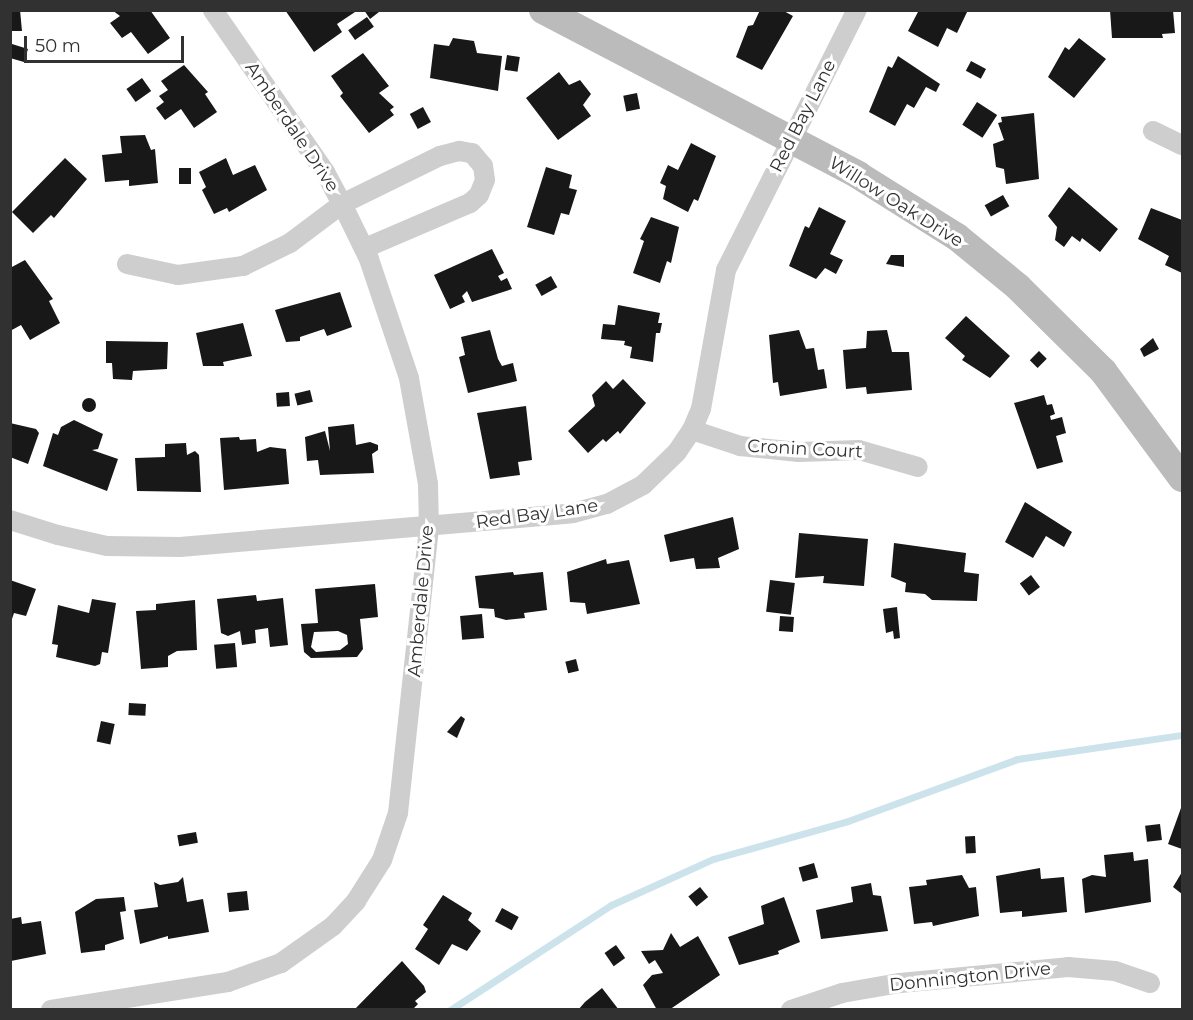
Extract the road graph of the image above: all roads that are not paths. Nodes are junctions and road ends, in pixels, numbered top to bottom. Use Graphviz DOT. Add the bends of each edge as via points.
graph roads {
  1 [pos="213,10"];
  2 [pos="543,10"];
  3 [pos="857,10"];
  4 [pos="1153,131"];
  5 [pos="791,139"];
  6 [pos="1182,145"];
  7 [pos="342,204"];
  8 [pos="365,248"];
  9 [pos="127,264"];
  10 [pos="692,430"];
  11 [pos="918,467"];
  12 [pos="1182,478"];
  13 [pos="10,520"];
  14 [pos="429,528"];
  15 [pos="1150,983"];
  16 [pos="51,1010"];
  17 [pos="791,1010"];
  1 -- 7 [label="street, Amberdale Drive" via="325,172"];
  2 -- 5 [label="street, Willow Oak Drive"];
  3 -- 5 [label="street, Red Bay Lane"];
  4 -- 6 [label="street"];
  5 -- 10 [label="street, Red Bay Lane" via="726,270 700,409"];
  5 -- 12 [label="street, Willow Oak Drive" via="891,194 957,237 1018,286 1102,371"];
  7 -- 8 [label="street, Amberdale Drive"];
  7 -- 8 [label="street" via="440,156 459,151 472,153 483,166 482,188 470,203"];
  7 -- 9 [label="street" via="290,243 243,266 178,275"];
  8 -- 14 [label="street, Amberdale Drive" via="409,378 428,484"];
  10 -- 11 [label="street, Cronin Court" via="740,446 799,452 859,450"];
  10 -- 14 [label="street, Red Bay Lane" via="677,453 643,485 607,504 573,513"];
  13 -- 14 [label="street, Red Bay Lane" via="58,535 140,548"];
  14 -- 16 [label="street, Amberdale Drive" via="398,813 382,860 356,901 309,946 253,975"];
  15 -- 17 [label="street, Donnington Drive" via="1115,971 1068,967 900,983 842,993"];
}
